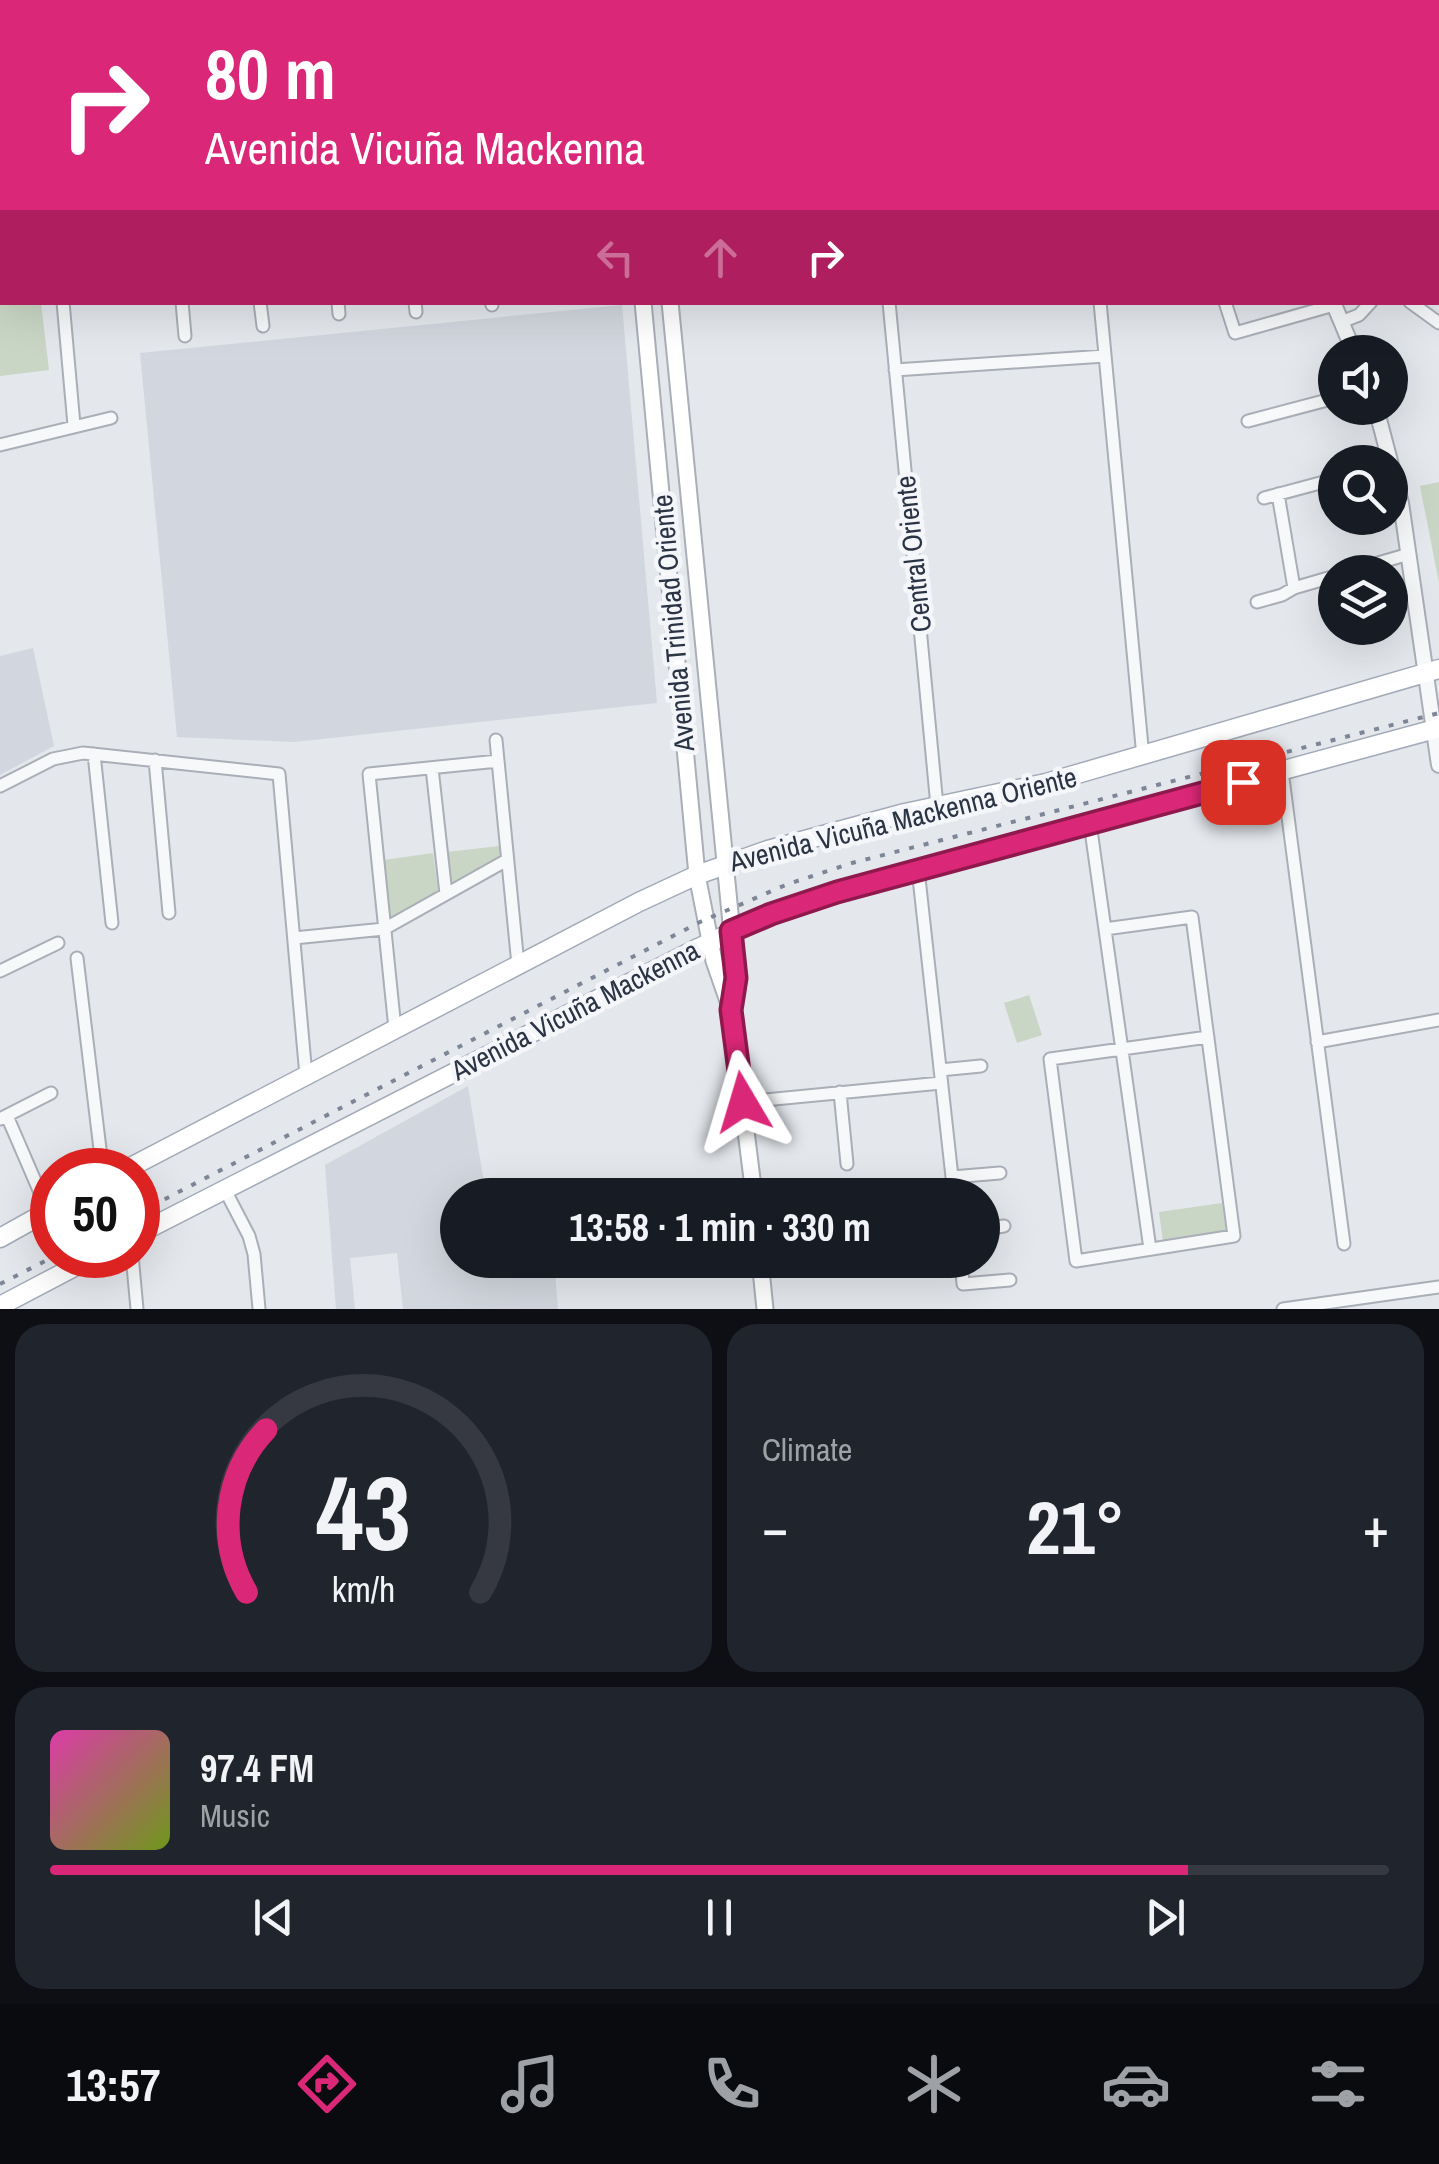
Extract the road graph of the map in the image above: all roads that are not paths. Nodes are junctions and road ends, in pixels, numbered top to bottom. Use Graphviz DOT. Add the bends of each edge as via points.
graph roads {
  1 [pos="63,305"];
  2 [pos="182,305"];
  3 [pos="260,305"];
  4 [pos="643,305"];
  5 [pos="670,305"];
  6 [pos="888,305"];
  7 [pos="1100,305"];
  8 [pos="1226,305"];
  9 [pos="1331,305"];
  10 [pos="1334,305"];
  11 [pos="1368,305"];
  12 [pos="1414,305"];
  13 [pos="1341,322"];
  14 [pos="1439,323"];
  15 [pos="263,326"];
  16 [pos="1347,335"];
  17 [pos="185,336"];
  18 [pos="1105,356"];
  19 [pos="895,370"];
  20 [pos="1318,402"];
  21 [pos="110,418"];
  22 [pos="1248,421"];
  23 [pos="74,426"];
  24 [pos="0,445"];
  25 [pos="1318,483"];
  26 [pos="1278,494"];
  27 [pos="1264,498"];
  28 [pos="1405,535"];
  29 [pos="1409,554"];
  30 [pos="1406,555"];
  31 [pos="1318,581"];
  32 [pos="1294,588"];
  33 [pos="1257,602"];
  34 [pos="1432,671"];
  35 [pos="1436,728"];
  36 [pos="496,740"];
  37 [pos="94,754"];
  38 [pos="1143,757"];
  39 [pos="154,760"];
  40 [pos="498,760"];
  41 [pos="1439,765"];
  42 [pos="432,768"];
  43 [pos="1282,771"];
  44 [pos="0,786"];
  45 [pos="937,806"];
  46 [pos="1090,823"];
  47 [pos="508,860"];
  48 [pos="724,864"];
  49 [pos="918,869"];
  50 [pos="696,874"];
  51 [pos="446,894"];
  52 [pos="169,913"];
  53 [pos="112,923"];
  54 [pos="384,929"];
  55 [pos="1105,929"];
  56 [pos="731,931"];
  57 [pos="294,938"];
  58 [pos="710,942"];
  59 [pos="58,943"];
  60 [pos="77,958"];
  61 [pos="518,965"];
  62 [pos="0,972"];
  63 [pos="731,1010"];
  64 [pos="1439,1020"];
  65 [pos="395,1030"];
  66 [pos="1208,1037"];
  67 [pos="1317,1042"];
  68 [pos="1122,1049"];
  69 [pos="981,1066"];
  70 [pos="306,1076"];
  71 [pos="941,1076"];
  72 [pos="840,1092"];
  73 [pos="51,1093"];
  74 [pos="743,1102"];
  75 [pos="4,1117"];
  76 [pos="100,1148"];
  77 [pos="160,1152"];
  78 [pos="847,1164"];
  79 [pos="30,1170"];
  80 [pos="1000,1173"];
  81 [pos="952,1177"];
  82 [pos="752,1178"];
  83 [pos="224,1188"];
  84 [pos="30,1221"];
  85 [pos="160,1222"];
  86 [pos="1004,1226"];
  87 [pos="1000,1227"];
  88 [pos="0,1238"];
  89 [pos="1344,1244"];
  90 [pos="1150,1249"];
  91 [pos="53,1278"];
  92 [pos="134,1278"];
  93 [pos="762,1278"];
  94 [pos="963,1278"];
  95 [pos="1010,1280"];
  96 [pos="1439,1286"];
  97 [pos="0,1306"];
  98 [pos="137,1309"];
  99 [pos="259,1309"];
  100 [pos="765,1309"];
  101 [pos="1284,1309"];
  1 -- 23 [label="street"];
  2 -- 17 [label="street"];
  3 -- 15 [label="street"];
  4 -- 50 [label="main road, Avenida Trinidad Oriente"];
  5 -- 48 [label="main road, Avenida Trinidad Oriente"];
  6 -- 19 [label="street, Central Oriente"];
  7 -- 18 [label="street"];
  8 -- 9 [label="street" via="1234,333"];
  10 -- 13 [label="street"];
  11 -- 13 [label="street"];
  12 -- 14 [label="street"];
  13 -- 16 [label="street"];
  18 -- 19 [label="street"];
  18 -- 38 [label="street"];
  19 -- 45 [label="street, Central Oriente"];
  20 -- 22 [label="street"];
  21 -- 23 [label="street"];
  23 -- 24 [label="street"];
  25 -- 26 [label="street"];
  26 -- 27 [label="street"];
  26 -- 32 [label="street"];
  28 -- 29 [label="street"];
  29 -- 30 [label="street"];
  29 -- 34 [label="street"];
  31 -- 32 [label="street"];
  32 -- 33 [label="street"];
  34 -- 35 [label="street"];
  34 -- 38 [label="main road, Avenida Vicuña Mackenna Oriente"];
  35 -- 41 [label="street"];
  35 -- 43 [label="main road, Avenida Vicuña Mackenna"];
  36 -- 40 [label="street"];
  37 -- 39 [label="street"];
  37 -- 44 [label="street" via="68,754"];
  37 -- 53 [label="street"];
  38 -- 45 [label="main road, Avenida Vicuña Mackenna Oriente"];
  39 -- 52 [label="street"];
  39 -- 57 [label="street" via="279,774"];
  40 -- 42 [label="street"];
  40 -- 47 [label="street"];
  42 -- 51 [label="street"];
  42 -- 54 [label="street" via="369,774"];
  43 -- 46 [label="main road, Avenida Vicuña Mackenna"];
  43 -- 67 [label="street"];
  45 -- 48 [label="main road, Avenida Vicuña Mackenna Oriente"];
  46 -- 49 [label="main road, Avenida Vicuña Mackenna"];
  46 -- 55 [label="street"];
  47 -- 51 [label="street"];
  47 -- 61 [label="street"];
  48 -- 50 [label="main road, Avenida Vicuña Mackenna Oriente"];
  48 -- 56 [label="main road, Avenida Trinidad Oriente"];
  49 -- 56 [label="main road, Avenida Vicuña Mackenna"];
  49 -- 71 [label="street"];
  50 -- 58 [label="main road, Avenida Trinidad Oriente"];
  50 -- 61 [label="main road, Avenida Vicuña Mackenna Oriente"];
  51 -- 54 [label="street"];
  54 -- 57 [label="street"];
  54 -- 65 [label="street"];
  55 -- 66 [label="street" via="1192,918"];
  55 -- 68 [label="street"];
  56 -- 58 [label="main road, Avenida Vicuña Mackenna"];
  56 -- 63 [label="main road, Avenida Trinidad Oriente"];
  57 -- 70 [label="street"];
  58 -- 63 [label="main road, Avenida Trinidad Oriente"];
  58 -- 83 [label="main road, Avenida Vicuña Mackenna"];
  59 -- 62 [label="street"];
  60 -- 76 [label="street"];
  61 -- 65 [label="main road, Avenida Vicuña Mackenna Oriente"];
  63 -- 74 [label="main road"];
  64 -- 67 [label="street"];
  65 -- 70 [label="main road, Avenida Vicuña Mackenna Oriente"];
  66 -- 68 [label="street"];
  66 -- 90 [label="street" via="1234,1236"];
  67 -- 89 [label="street"];
  68 -- 90 [label="street"];
  68 -- 90 [label="street" via="1050,1060 1076,1260"];
  69 -- 71 [label="street"];
  70 -- 77 [label="main road, Avenida Vicuña Mackenna Oriente"];
  71 -- 72 [label="street"];
  71 -- 81 [label="street"];
  72 -- 74 [label="street"];
  72 -- 78 [label="street"];
  73 -- 75 [label="street"];
  74 -- 82 [label="main road"];
  75 -- 79 [label="street"];
  80 -- 81 [label="street"];
  83 -- 85 [label="main road, Avenida Vicuña Mackenna"];
  83 -- 99 [label="street" via="252,1245"];
  84 -- 88 [label="main road"];
  86 -- 87 [label="street"];
  91 -- 97 [label="main road"];
  92 -- 98 [label="street"];
  93 -- 100 [label="main road"];
  94 -- 95 [label="street" via="964,1284"];
  96 -- 101 [label="street"];
}
